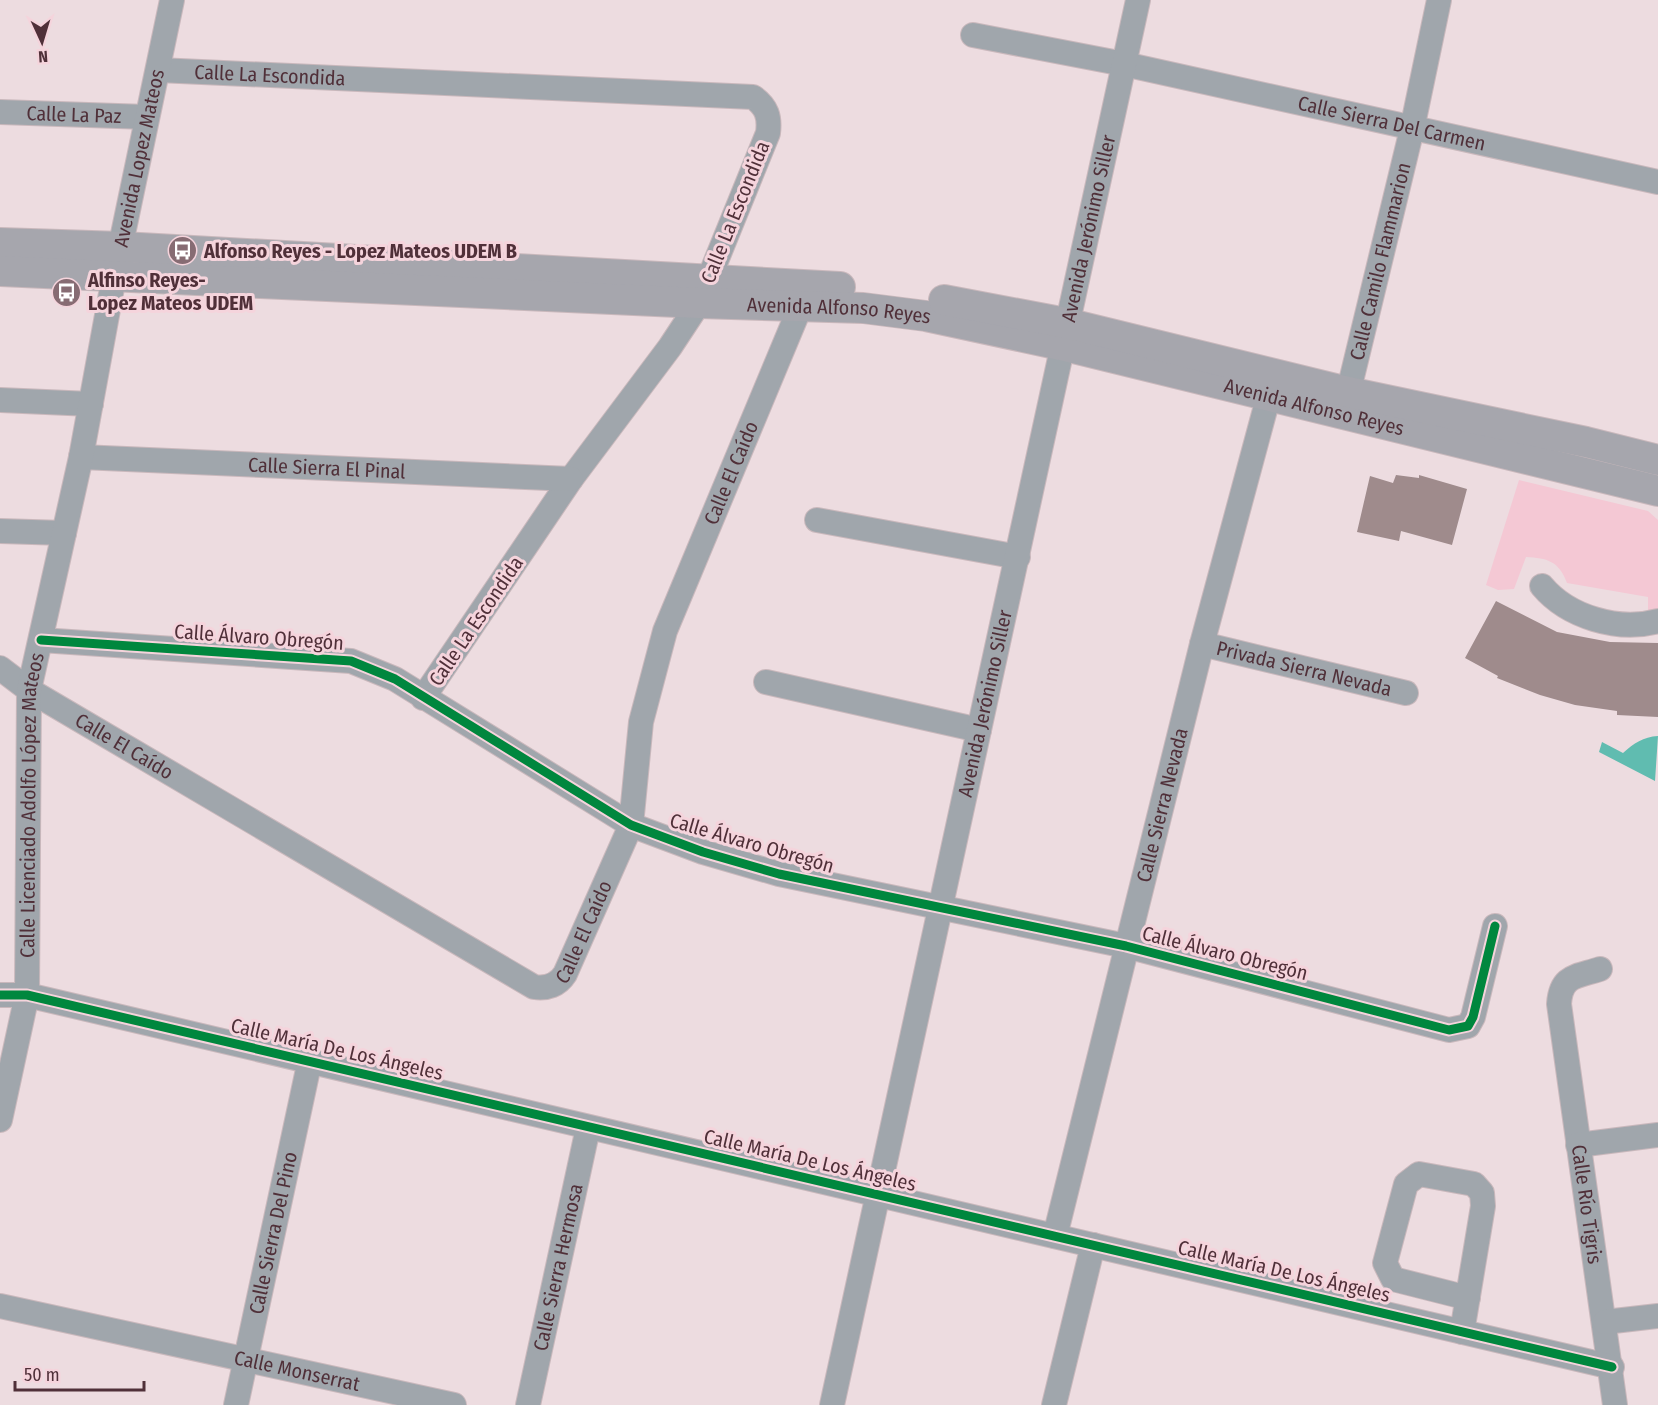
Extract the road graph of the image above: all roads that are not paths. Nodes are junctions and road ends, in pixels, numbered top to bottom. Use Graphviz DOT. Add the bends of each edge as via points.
graph roads {
  1 [pos="172,0"];
  2 [pos="1138,0"];
  3 [pos="1439,0"];
  4 [pos="973,35"];
  5 [pos="1124,64"];
  6 [pos="158,70"];
  7 [pos="0,112"];
  8 [pos="147,117"];
  9 [pos="1412,129"];
  10 [pos="1658,182"];
  11 [pos="0,243"];
  12 [pos="122,247"];
  13 [pos="0,271"];
  14 [pos="114,277"];
  15 [pos="703,291"];
  16 [pos="801,305"];
  17 [pos="1064,334"];
  18 [pos="1271,386"];
  19 [pos="0,400"];
  20 [pos="91,404"];
  21 [pos="1346,404"];
  22 [pos="81,457"];
  23 [pos="1658,460"];
  24 [pos="571,479"];
  25 [pos="1658,491"];
  26 [pos="817,520"];
  27 [pos="0,531"];
  28 [pos="64,533"];
  29 [pos="1018,557"];
  30 [pos="1542,586"];
  31 [pos="1658,621"];
  32 [pos="41,640"];
  33 [pos="1202,644"];
  34 [pos="0,668"];
  35 [pos="766,682"];
  36 [pos="29,690"];
  37 [pos="1406,693"];
  38 [pos="423,698"];
  39 [pos="979,730"];
  40 [pos="631,825"];
  41 [pos="941,909"];
  42 [pos="1496,926"];
  43 [pos="1126,946"];
  44 [pos="1600,969"];
  45 [pos="0,995"];
  46 [pos="27,995"];
  47 [pos="310,1060"];
  48 [pos="0,1120"];
  49 [pos="588,1128"];
  50 [pos="1658,1135"];
  51 [pos="1578,1145"];
  52 [pos="877,1193"];
  53 [pos="1055,1236"];
  54 [pos="1093,1245"];
  55 [pos="1468,1298"];
  56 [pos="0,1306"];
  57 [pos="1658,1316"];
  58 [pos="1605,1322"];
  59 [pos="1462,1332"];
  60 [pos="246,1359"];
  61 [pos="1612,1367"];
  62 [pos="236,1405"];
  63 [pos="454,1405"];
  64 [pos="528,1405"];
  65 [pos="832,1405"];
  66 [pos="1053,1405"];
  67 [pos="1615,1405"];
  1 -- 6 [label="street, Avenida Lopez Mateos"];
  2 -- 5 [label="street, Avenida Jerónimo Siller"];
  3 -- 9 [label="street, Calle Camilo Flammarion"];
  4 -- 5 [label="street, Calle Sierra Del Carmen"];
  5 -- 9 [label="street, Calle Sierra Del Carmen"];
  5 -- 17 [label="street, Avenida Jerónimo Siller"];
  6 -- 8 [label="street, Avenida Lopez Mateos"];
  6 -- 15 [label="street, Calle La Escondida" via="753,98 768,112 768,133"];
  7 -- 8 [label="street, Calle La Paz"];
  8 -- 12 [label="street, Avenida Lopez Mateos"];
  9 -- 10 [label="street, Calle Sierra Del Carmen"];
  9 -- 21 [label="street, Calle Camilo Flammarion"];
  11 -- 12 [label="main road, Avenida Alfonso Reyes"];
  12 -- 14 [label="street, Avenida Lopez Mateos"];
  12 -- 15 [label="main road, Avenida Alfonso Reyes"];
  13 -- 14 [label="main road, Avenida Alfonso Reyes"];
  14 -- 15 [label="main road, Avenida Alfonso Reyes"];
  14 -- 20 [label="street, Avenida Lopez Mateos"];
  15 -- 16 [label="main road, Avenida Alfonso Reyes"];
  15 -- 17 [label="main road, Avenida Alfonso Reyes" via="866,289 938,298"];
  15 -- 24 [label="street, Calle La Escondida" via="670,347"];
  16 -- 17 [label="main road, Avenida Alfonso Reyes" via="863,308"];
  16 -- 40 [label="street, Calle El Caído" via="665,631 641,722"];
  17 -- 18 [label="main road, Avenida Alfonso Reyes"];
  17 -- 29 [label="street, Avenida Jerónimo Siller"];
  18 -- 21 [label="main road, Avenida Alfonso Reyes"];
  18 -- 33 [label="street, Calle Sierra Nevada"];
  19 -- 20 [label="street"];
  20 -- 22 [label="street, Avenida Lopez Mateos"];
  21 -- 23 [label="main road, Avenida Alfonso Reyes" via="1586,442"];
  21 -- 25 [label="main road, Avenida Alfonso Reyes"];
  22 -- 24 [label="street, Calle Sierra El Pinal"];
  22 -- 28 [label="street, Calle Licenciado Adolfo López Mateos"];
  24 -- 38 [label="street, Calle La Escondida"];
  26 -- 29 [label="street"];
  27 -- 28 [label="street"];
  28 -- 32 [label="street, Calle Licenciado Adolfo López Mateos"];
  29 -- 39 [label="street, Avenida Jerónimo Siller"];
  30 -- 31 [label="street" via="1556,602 1591,618 1620,623"];
  32 -- 36 [label="street, Calle Licenciado Adolfo López Mateos"];
  32 -- 38 [label="street, Calle Álvaro Obregón" via="351,661 395,679"];
  33 -- 37 [label="street, Privada Sierra Nevada"];
  33 -- 43 [label="street, Calle Sierra Nevada"];
  34 -- 36 [label="street, Calle El Caído"];
  35 -- 39 [label="street"];
  36 -- 40 [label="street, Calle El Caído" via="534,987 554,985 565,974"];
  36 -- 46 [label="street, Calle Licenciado Adolfo López Mateos"];
  38 -- 40 [label="street, Calle Álvaro Obregón"];
  39 -- 41 [label="street, Avenida Jerónimo Siller"];
  40 -- 41 [label="street, Calle Álvaro Obregón" via="703,852 779,874"];
  41 -- 43 [label="street, Calle Álvaro Obregón"];
  41 -- 52 [label="street, Avenida Jerónimo Siller"];
  42 -- 43 [label="street, Calle Álvaro Obregón" via="1473,1017 1468,1026 1449,1030"];
  43 -- 53 [label="street, Calle Sierra Nevada"];
  44 -- 51 [label="street, Calle Río Tigris" via="1565,981 1560,990"];
  45 -- 46 [label="street, Calle María De Los Ángeles"];
  46 -- 47 [label="street, Calle María De Los Ángeles"];
  46 -- 48 [label="street, Calle Licenciado Adolfo López Mateos"];
  47 -- 49 [label="street, Calle María De Los Ángeles"];
  47 -- 60 [label="street, Calle Sierra Del Pino"];
  49 -- 52 [label="street, Calle María De Los Ángeles"];
  49 -- 64 [label="street, Calle Sierra Hermosa"];
  50 -- 51 [label="street"];
  51 -- 58 [label="street, Calle Río Tigris"];
  52 -- 53 [label="street, Calle María De Los Ángeles"];
  52 -- 65 [label="street, Avenida Jerónimo Siller"];
  53 -- 54 [label="street, Calle María De Los Ángeles"];
  54 -- 59 [label="street, Calle María De Los Ángeles"];
  54 -- 66 [label="street"];
  55 -- 55 [label="street" via="1482,1193 1474,1184 1419,1174 1406,1184 1384,1263 1393,1278"];
  55 -- 59 [label="street"];
  56 -- 60 [label="street, Calle Monserrat"];
  57 -- 58 [label="street"];
  58 -- 61 [label="street, Calle Río Tigris"];
  59 -- 61 [label="street, Calle María De Los Ángeles"];
  60 -- 62 [label="street, Calle Sierra Del Pino"];
  60 -- 63 [label="street, Calle Monserrat"];
  61 -- 67 [label="street, Calle Río Tigris"];
}
